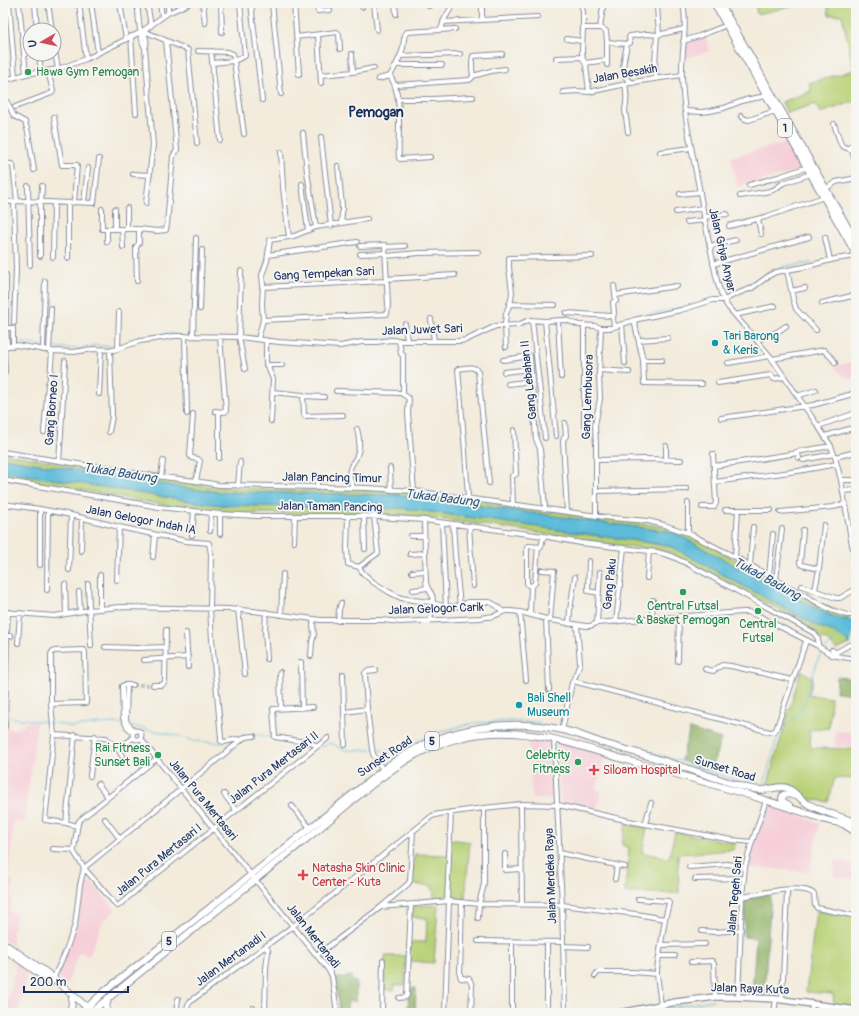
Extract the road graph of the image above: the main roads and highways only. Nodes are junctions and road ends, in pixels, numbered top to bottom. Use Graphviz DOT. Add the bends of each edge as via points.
graph roads {
  1 [pos="714,3"];
  2 [pos="720,3"];
  3 [pos="856,242"];
  4 [pos="856,255"];
  5 [pos="662,760"];
  6 [pos="658,769"];
  7 [pos="802,801"];
  8 [pos="805,812"];
  9 [pos="834,815"];
  10 [pos="856,818"];
  11 [pos="856,822"];
  12 [pos="844,824"];
  13 [pos="856,827"];
  14 [pos="856,832"];
  15 [pos="253,877"];
  16 [pos="178,937"];
  17 [pos="3,943"];
  18 [pos="3,948"];
  19 [pos="108,998"];
  20 [pos="72,1000"];
  21 [pos="856,1010"];
  22 [pos="88,1012"];
  23 [pos="70,1013"];
  24 [pos="105,1013"];
  25 [pos="619,1013"];
  1 -- 4 [label="highway, 1"];
  2 -- 3 [label="highway, 1"];
  5 -- 6 [label="highway"];
  5 -- 7 [label="highway, Sunset Road / 5" via="752,789 787,788"];
  5 -- 15 [label="highway, Sunset Road / 5" via="562,730 543,727 492,726 449,735 402,756 310,828"];
  6 -- 8 [label="highway, Sunset Road / 5"];
  6 -- 15 [label="highway, Sunset Road / 5" via="548,737 512,732 451,740 400,764"];
  7 -- 8 [label="highway" via="788,794 782,797 783,802"];
  7 -- 9 [label="highway, Sunset Road / 5"];
  8 -- 12 [label="highway, Sunset Road / 5"];
  9 -- 10 [label="highway"];
  9 -- 11 [label="highway, Sunset Road / 5"];
  12 -- 13 [label="highway, Sunset Road / 5"];
  12 -- 14 [label="highway"];
  15 -- 16 [label="highway, Sunset Road / 5"];
  16 -- 19 [label="highway, Sunset Road / 5"];
  16 -- 22 [label="highway, Sunset Road / 5" via="105,991"];
  17 -- 22 [label="highway" via="53,979"];
  18 -- 20 [label="highway"];
  19 -- 22 [label="highway, Sunset Road / 5"];
  19 -- 24 [label="highway"];
  20 -- 22 [label="highway"];
  20 -- 23 [label="highway"];
  21 -- 25 [label="main road, Jalan Raya Kuta" via="779,999 715,997"];
}
